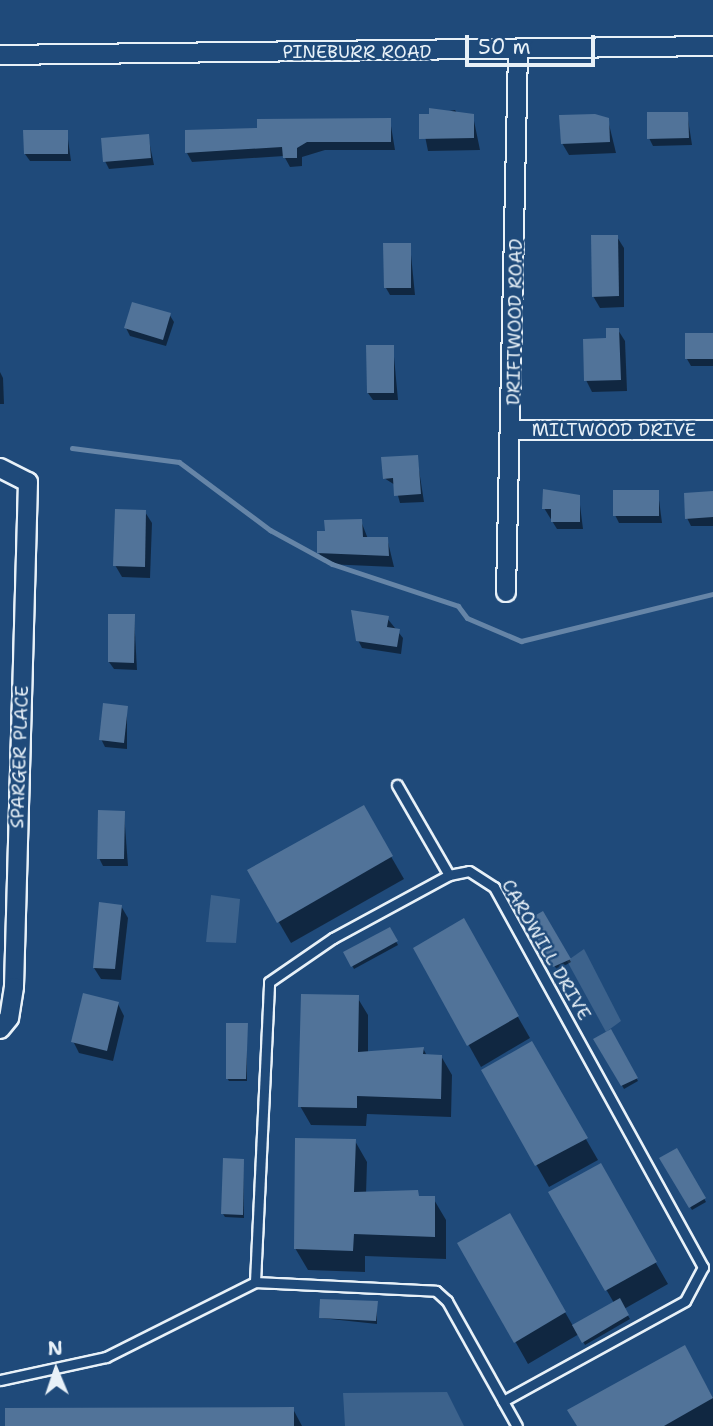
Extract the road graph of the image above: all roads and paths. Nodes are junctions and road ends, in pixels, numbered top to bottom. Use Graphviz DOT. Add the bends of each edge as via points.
graph roads {
  1 [pos="713,46"];
  2 [pos="518,51"];
  3 [pos="0,55"];
  4 [pos="514,429"];
  5 [pos="713,430"];
  6 [pos="0,468"];
  7 [pos="506,592"];
  8 [pos="397,785"];
  9 [pos="449,875"];
  10 [pos="0,1029"];
  11 [pos="255,1282"];
  12 [pos="0,1380"];
  13 [pos="503,1401"];
  14 [pos="517,1426"];
  1 -- 2 [label="street, PINEBURR ROAD"];
  2 -- 3 [label="street, PINEBURR ROAD"];
  2 -- 4 [label="street, DRIFTWOOD ROAD"];
  4 -- 5 [label="street, MILTWOOD DRIVE"];
  4 -- 7 [label="street, DRIFTWOOD ROAD"];
  6 -- 10 [label="street, SPARGER PLACE" via="28,482 14,987 9,1018"];
  8 -- 9 [label="lane"];
  9 -- 11 [label="lane" via="283,967 266,988"];
  9 -- 13 [label="lane, CAROWILL DRIVE" via="469,871 494,887 703,1267 685,1301"];
  11 -- 12 [label="lane" via="106,1357"];
  11 -- 13 [label="lane" via="436,1292"];
  13 -- 14 [label="lane"];
}
